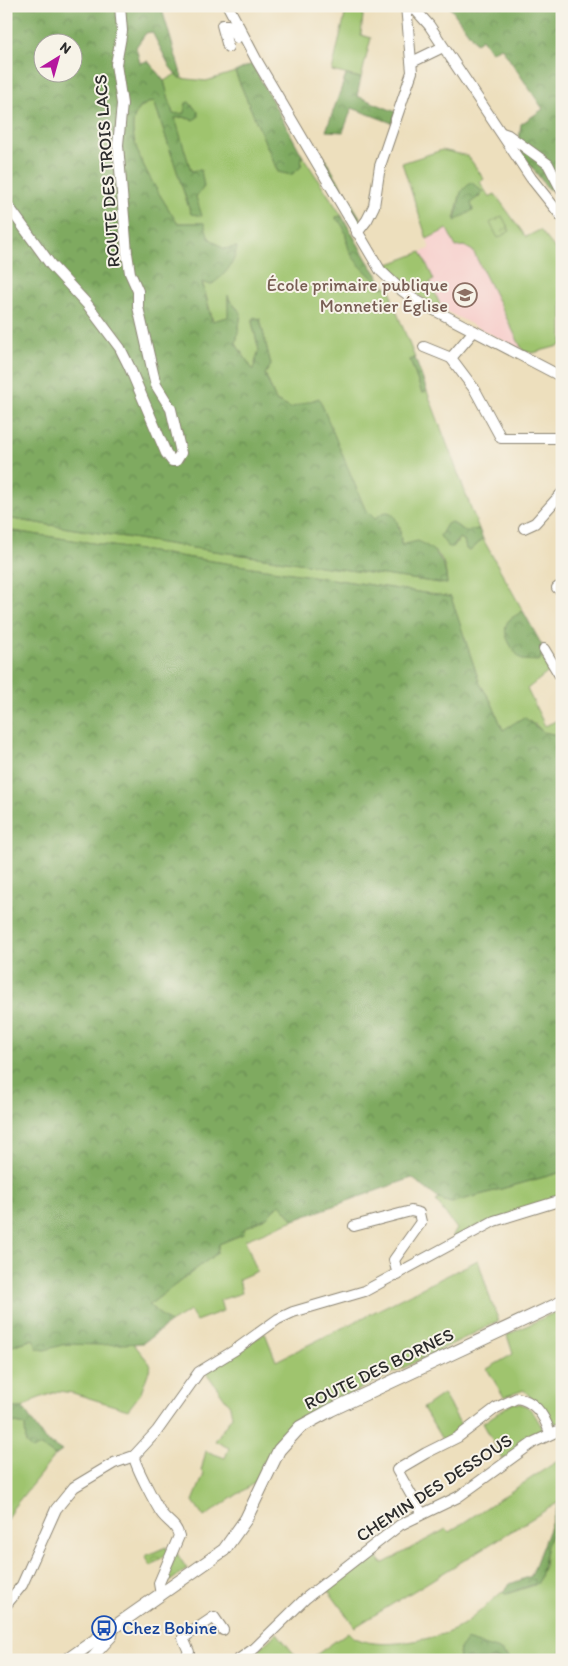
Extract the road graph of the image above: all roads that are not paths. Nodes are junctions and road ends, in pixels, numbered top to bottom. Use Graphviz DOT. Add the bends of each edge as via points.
graph roads {
  1 [pos="120,6"];
  2 [pos="228,6"];
  3 [pos="406,6"];
  4 [pos="412,6"];
  5 [pos="228,47"];
  6 [pos="443,47"];
  7 [pos="250,50"];
  8 [pos="412,62"];
  9 [pos="501,133"];
  10 [pos="562,191"];
  11 [pos="6,203"];
  12 [pos="562,217"];
  13 [pos="357,233"];
  14 [pos="474,331"];
  15 [pos="424,347"];
  16 [pos="451,358"];
  17 [pos="562,377"];
  18 [pos="562,438"];
  19 [pos="562,493"];
  20 [pos="524,528"];
  21 [pos="544,649"];
  22 [pos="562,679"];
  23 [pos="562,1200"];
  24 [pos="354,1226"];
  25 [pos="398,1275"];
  26 [pos="562,1302"];
  27 [pos="562,1429"];
  28 [pos="550,1433"];
  29 [pos="134,1456"];
  30 [pos="422,1514"];
  31 [pos="161,1595"];
  32 [pos="6,1605"];
  33 [pos="113,1628"];
  34 [pos="223,1630"];
  35 [pos="67,1660"];
  36 [pos="90,1660"];
  37 [pos="184,1660"];
  38 [pos="238,1660"];
  1 -- 11 [label="street, ROUTE DES TROIS LACS" via="122,32 116,64 122,104 118,144 127,253 130,273 138,291 138,307 156,385 174,418 181,453 176,461 172,461 166,452 115,341 57,272"];
  2 -- 7 [label="street"];
  3 -- 8 [label="street"];
  4 -- 6 [label="street" via="430,25"];
  5 -- 7 [label="street" via="221,28 225,23 242,46"];
  6 -- 8 [label="street"];
  6 -- 9 [label="street"];
  7 -- 13 [label="street"];
  8 -- 13 [label="street" via="412,72 380,166 374,206"];
  9 -- 10 [label="street" via="548,164"];
  9 -- 12 [label="street"];
  13 -- 14 [label="street" via="380,270 408,295"];
  14 -- 16 [label="street"];
  14 -- 17 [label="street"];
  15 -- 16 [label="street"];
  16 -- 18 [label="street" via="475,390 501,438"];
  19 -- 20 [label="street" via="535,523"];
  21 -- 22 [label="street"];
  23 -- 25 [label="street" via="494,1221"];
  24 -- 25 [label="street" via="411,1211 419,1213 421,1222 394,1260"];
  25 -- 29 [label="street" via="365,1291 278,1319 199,1372 157,1431"];
  26 -- 31 [label="main road, ROUTE DES BORNES" via="300,1427 279,1450 246,1519 231,1542 216,1557"];
  27 -- 28 [label="street, CHEMIN DES DESSOUS"];
  28 -- 30 [label="street, CHEMIN DES DESSOUS" via="458,1497"];
  28 -- 30 [label="street" via="535,1407 517,1398 496,1408 458,1438 397,1470"];
  29 -- 31 [label="street" via="138,1472 163,1516 178,1532 175,1547 158,1583"];
  29 -- 32 [label="street" via="114,1463 74,1487 56,1509 22,1585"];
  30 -- 38 [label="street, CHEMIN DES DESSOUS" via="400,1525 306,1598 255,1648"];
  31 -- 33 [label="main road, ROUTE DES BORNES"];
  33 -- 35 [label="main road, ROUTE DES BORNES"];
  33 -- 36 [label="street" via="112,1636"];
  34 -- 37 [label="street" via="214,1617 183,1638 189,1652"];
}
